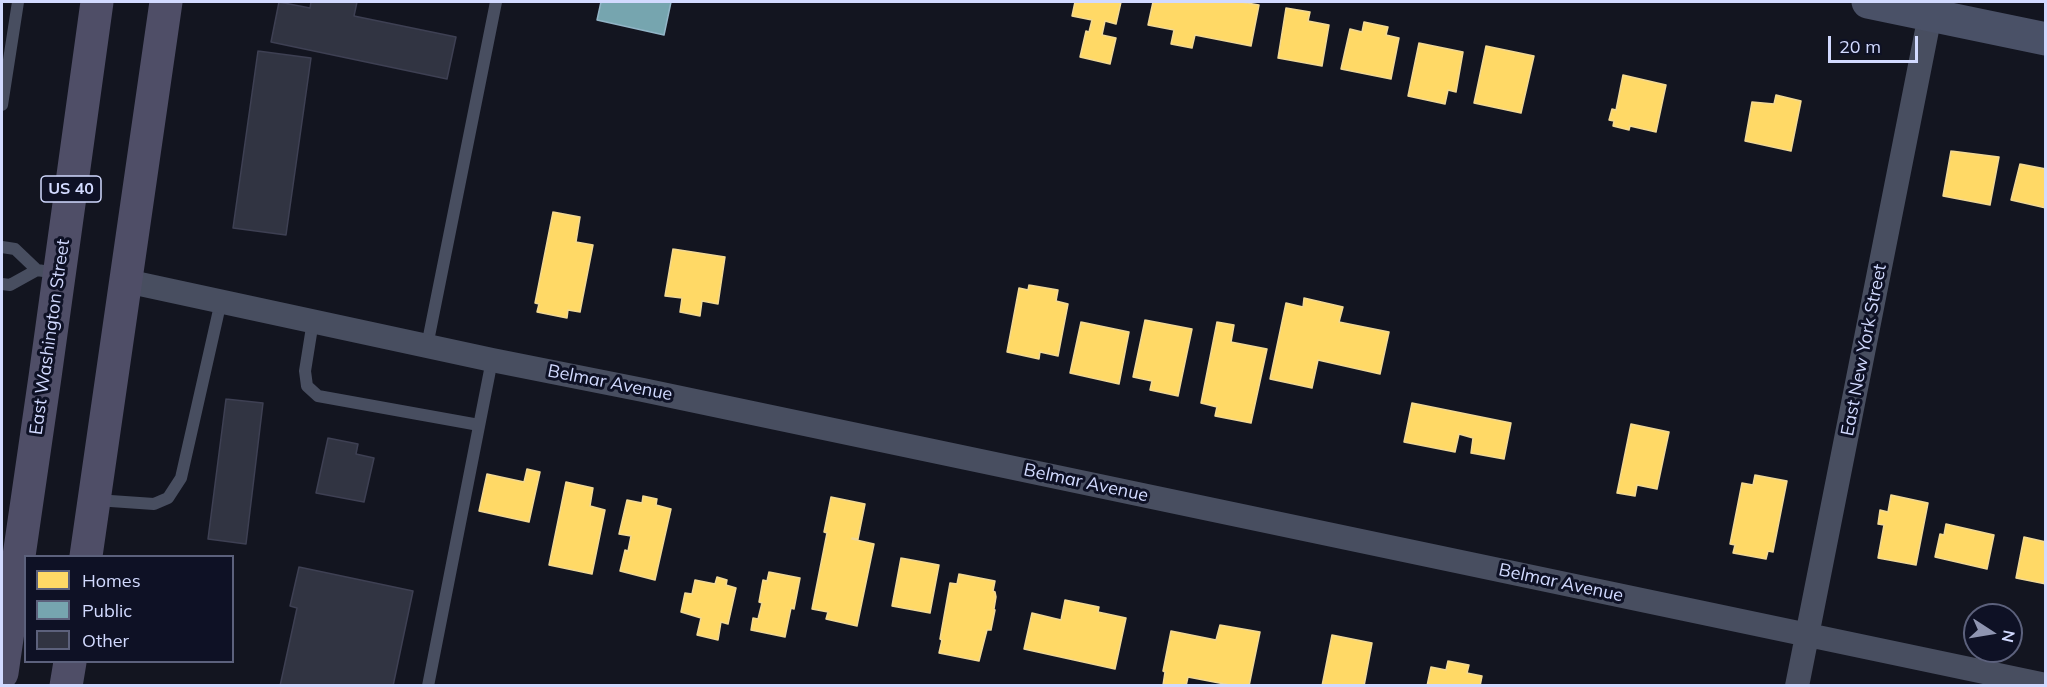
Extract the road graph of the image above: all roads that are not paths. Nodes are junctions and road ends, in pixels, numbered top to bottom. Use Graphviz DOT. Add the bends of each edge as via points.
graph roads {
  1 [pos="18,2"];
  2 [pos="98,2"];
  3 [pos="166,2"];
  4 [pos="496,2"];
  5 [pos="1868,2"];
  6 [pos="1930,15"];
  7 [pos="2046,39"];
  8 [pos="2,105"];
  9 [pos="2,247"];
  10 [pos="48,271"];
  11 [pos="126,281"];
  12 [pos="2,284"];
  13 [pos="221,301"];
  14 [pos="313,321"];
  15 [pos="427,346"];
  16 [pos="492,360"];
  17 [pos="479,425"];
  18 [pos="94,500"];
  19 [pos="86,555"];
  20 [pos="1807,635"];
  21 [pos="70,663"];
  22 [pos="2,673"];
  23 [pos="2046,685"];
  24 [pos="66,686"];
  25 [pos="428,686"];
  26 [pos="1797,686"];
  1 -- 8 [label="lane"];
  2 -- 10 [label="main road, East Washington Street / US 40"];
  3 -- 11 [label="main road"];
  4 -- 15 [label="lane"];
  5 -- 6 [label="main road"];
  6 -- 7 [label="main road"];
  6 -- 20 [label="street, East New York Street"];
  9 -- 10 [label="lane" via="15,249"];
  10 -- 12 [label="lane" via="10,285"];
  10 -- 22 [label="main road, East Washington Street / US 40"];
  11 -- 13 [label="street, Belmar Avenue"];
  11 -- 18 [label="main road"];
  13 -- 14 [label="street, Belmar Avenue"];
  13 -- 18 [label="lane" via="181,478 168,498 154,504"];
  14 -- 15 [label="street, Belmar Avenue"];
  14 -- 17 [label="lane" via="305,371 307,386 318,396"];
  15 -- 16 [label="street, Belmar Avenue"];
  16 -- 17 [label="lane"];
  16 -- 20 [label="street, Belmar Avenue"];
  17 -- 25 [label="lane"];
  18 -- 19 [label="main road"];
  20 -- 23 [label="street, Belmar Avenue"];
  20 -- 26 [label="street, East New York Street"];
  21 -- 24 [label="main road"];
}
